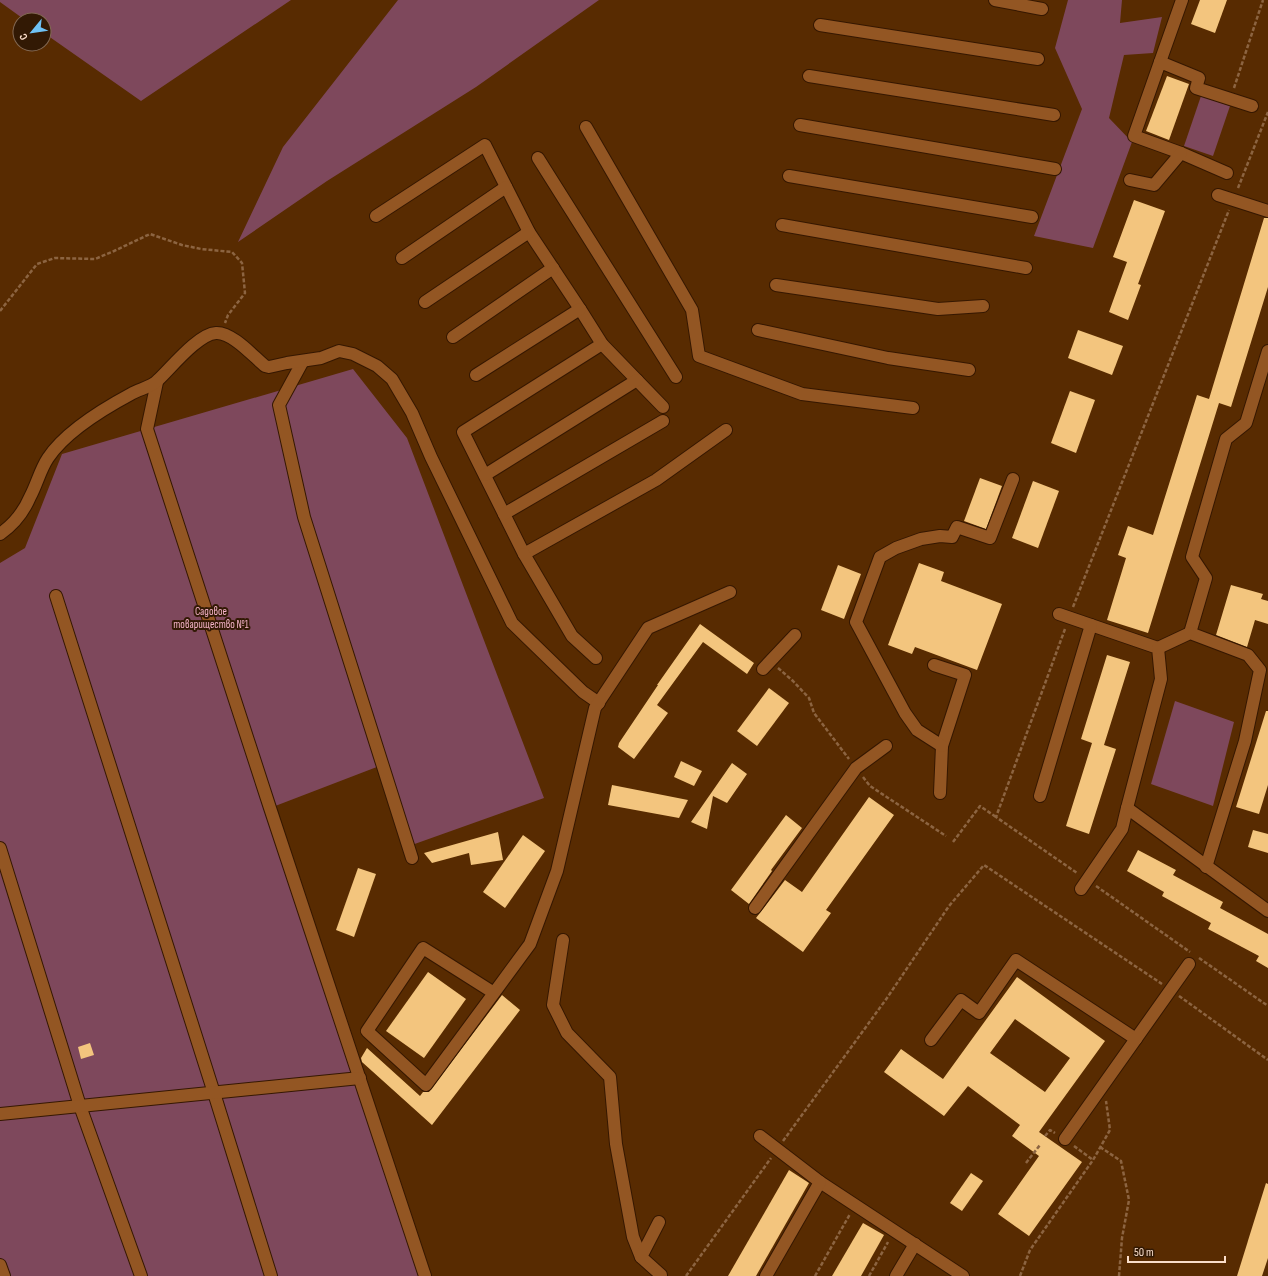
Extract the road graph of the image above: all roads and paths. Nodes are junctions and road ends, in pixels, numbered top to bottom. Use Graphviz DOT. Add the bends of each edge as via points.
graph roads {
  1 [pos="995,0"];
  2 [pos="1182,0"];
  3 [pos="1263,0"];
  4 [pos="1042,9"];
  5 [pos="820,25"];
  6 [pos="1038,59"];
  7 [pos="1160,62"];
  8 [pos="810,76"];
  9 [pos="1233,89"];
  10 [pos="1252,106"];
  11 [pos="1268,113"];
  12 [pos="1054,115"];
  13 [pos="800,125"];
  14 [pos="586,127"];
  15 [pos="1181,153"];
  16 [pos="538,158"];
  17 [pos="1055,169"];
  18 [pos="1227,173"];
  19 [pos="789,176"];
  20 [pos="1130,180"];
  21 [pos="506,187"];
  22 [pos="1218,195"];
  23 [pos="1233,200"];
  24 [pos="1268,211"];
  25 [pos="376,216"];
  26 [pos="1032,217"];
  27 [pos="782,225"];
  28 [pos="529,232"];
  29 [pos="402,258"];
  30 [pos="553,268"];
  31 [pos="1026,268"];
  32 [pos="776,285"];
  33 [pos="426,302"];
  34 [pos="983,306"];
  35 [pos="580,308"];
  36 [pos="0,311"];
  37 [pos="758,330"];
  38 [pos="221,333"];
  39 [pos="453,337"];
  40 [pos="602,344"];
  41 [pos="1268,351"];
  42 [pos="303,361"];
  43 [pos="969,370"];
  44 [pos="476,375"];
  45 [pos="676,377"];
  46 [pos="637,380"];
  47 [pos="157,382"];
  48 [pos="663,407"];
  49 [pos="913,408"];
  50 [pos="663,421"];
  51 [pos="726,430"];
  52 [pos="485,475"];
  53 [pos="1013,479"];
  54 [pos="504,514"];
  55 [pos="0,534"];
  56 [pos="524,554"];
  57 [pos="730,592"];
  58 [pos="56,596"];
  59 [pos="1064,616"];
  60 [pos="1091,625"];
  61 [pos="1190,633"];
  62 [pos="794,635"];
  63 [pos="1158,648"];
  64 [pos="596,658"];
  65 [pos="934,665"];
  66 [pos="763,669"];
  67 [pos="599,703"];
  68 [pos="886,746"];
  69 [pos="942,746"];
  70 [pos="856,768"];
  71 [pos="940,793"];
  72 [pos="1040,796"];
  73 [pos="1127,808"];
  74 [pos="996,817"];
  75 [pos="946,836"];
  76 [pos="953,842"];
  77 [pos="0,848"];
  78 [pos="412,858"];
  79 [pos="1206,867"];
  80 [pos="1084,885"];
  81 [pos="755,908"];
  82 [pos="1268,911"];
  83 [pos="563,940"];
  84 [pos="1192,958"];
  85 [pos="1171,990"];
  86 [pos="494,993"];
  87 [pos="1268,1006"];
  88 [pos="1136,1039"];
  89 [pos="931,1040"];
  90 [pos="1268,1060"];
  91 [pos="360,1078"];
  92 [pos="1104,1085"];
  93 [pos="214,1093"];
  94 [pos="80,1106"];
  95 [pos="0,1114"];
  96 [pos="760,1136"];
  97 [pos="1065,1139"];
  98 [pos="1040,1145"];
  99 [pos="1100,1147"];
  100 [pos="777,1149"];
  101 [pos="1093,1160"];
  102 [pos="1026,1163"];
  103 [pos="820,1182"];
  104 [pos="855,1205"];
  105 [pos="659,1222"];
  106 [pos="894,1231"];
  107 [pos="915,1244"];
  108 [pos="641,1257"];
  109 [pos="0,1265"];
  110 [pos="660,1275"];
  111 [pos="4,1276"];
  112 [pos="141,1276"];
  113 [pos="271,1276"];
  114 [pos="425,1276"];
  115 [pos="686,1276"];
  116 [pos="766,1276"];
  117 [pos="815,1276"];
  118 [pos="869,1276"];
  119 [pos="896,1276"];
  120 [pos="963,1276"];
  121 [pos="1020,1276"];
  122 [pos="1119,1276"];
  1 -- 4 [label="street"];
  2 -- 7 [label="street"];
  3 -- 9 [label="path"];
  5 -- 6 [label="street"];
  7 -- 10 [label="street" via="1199,78 1196,88"];
  7 -- 15 [label="street" via="1134,136"];
  8 -- 12 [label="street"];
  11 -- 23 [label="path"];
  13 -- 17 [label="street"];
  14 -- 49 [label="street" via="692,310 699,356 802,394"];
  15 -- 18 [label="street"];
  15 -- 20 [label="street" via="1154,185"];
  16 -- 45 [label="street"];
  19 -- 26 [label="street"];
  21 -- 25 [label="street" via="485,145"];
  21 -- 28 [label="street"];
  21 -- 29 [label="street"];
  22 -- 23 [label="street"];
  23 -- 24 [label="street"];
  23 -- 59 [label="path"];
  27 -- 31 [label="street"];
  28 -- 30 [label="street"];
  28 -- 33 [label="street"];
  30 -- 35 [label="street"];
  30 -- 39 [label="street"];
  32 -- 34 [label="street" via="938,309"];
  35 -- 40 [label="street"];
  35 -- 44 [label="street"];
  36 -- 38 [label="path" via="37,264 56,258 95,259 150,234 201,249 232,252 242,264 246,293 228,315"];
  37 -- 43 [label="street" via="888,358"];
  38 -- 42 [label="street" via="230,337 265,366"];
  38 -- 47 [label="street" via="214,332 197,342 172,364"];
  40 -- 46 [label="street"];
  40 -- 52 [label="street" via="464,432"];
  41 -- 61 [label="street" via="1246,423 1226,439 1192,557 1206,578"];
  42 -- 67 [label="street" via="321,358 338,351 347,352 377,366 392,379 412,413 512,622 583,692"];
  42 -- 78 [label="street" via="279,405 304,517"];
  46 -- 48 [label="street"];
  46 -- 52 [label="street"];
  47 -- 55 [label="street" via="132,393 86,422 60,445 48,457 24,508"];
  47 -- 91 [label="street" via="147,429"];
  50 -- 54 [label="street"];
  51 -- 56 [label="street" via="656,480"];
  52 -- 54 [label="street"];
  53 -- 69 [label="street" via="990,538 957,527 952,537 921,539 880,557 856,622 905,713 917,730"];
  54 -- 56 [label="street"];
  56 -- 64 [label="street" via="572,636"];
  57 -- 67 [label="street" via="648,628"];
  58 -- 93 [label="street"];
  59 -- 60 [label="street"];
  59 -- 74 [label="path"];
  60 -- 63 [label="street"];
  60 -- 72 [label="street"];
  61 -- 63 [label="street"];
  61 -- 79 [label="street" via="1248,655 1260,670 1245,741"];
  62 -- 66 [label="street"];
  63 -- 73 [label="street" via="1161,679"];
  65 -- 69 [label="street" via="965,675"];
  66 -- 70 [label="path" via="772,663 809,698 814,713"];
  67 -- 86 [label="street" via="554,878 530,944"];
  68 -- 70 [label="street"];
  69 -- 71 [label="street"];
  70 -- 75 [label="path" via="870,786"];
  70 -- 81 [label="street"];
  73 -- 79 [label="street"];
  73 -- 80 [label="street" via="1122,829"];
  74 -- 76 [label="path" via="980,806"];
  74 -- 80 [label="path"];
  77 -- 94 [label="street"];
  79 -- 82 [label="street"];
  80 -- 84 [label="path"];
  83 -- 108 [label="street" via="553,1005 567,1033 610,1077 616,1144 633,1237"];
  84 -- 85 [label="street"];
  84 -- 87 [label="path"];
  85 -- 88 [label="street"];
  85 -- 90 [label="path"];
  85 -- 100 [label="path" via="984,865 949,906 887,998"];
  86 -- 86 [label="street" via="423,948 367,1031 426,1085"];
  88 -- 89 [label="street" via="1016,960 979,1013 961,1000"];
  88 -- 92 [label="street"];
  91 -- 93 [label="street"];
  91 -- 114 [label="street"];
  92 -- 97 [label="street"];
  92 -- 99 [label="path" via="1110,1130"];
  93 -- 94 [label="street"];
  93 -- 113 [label="street"];
  94 -- 95 [label="street"];
  94 -- 112 [label="street"];
  96 -- 100 [label="street"];
  97 -- 101 [label="path"];
  98 -- 102 [label="path"];
  99 -- 101 [label="path"];
  99 -- 122 [label="path" via="1121,1161 1129,1200"];
  100 -- 103 [label="street"];
  100 -- 115 [label="path"];
  101 -- 121 [label="path" via="1030,1250"];
  103 -- 104 [label="street"];
  103 -- 116 [label="street"];
  104 -- 106 [label="street"];
  104 -- 117 [label="path"];
  105 -- 108 [label="street"];
  106 -- 107 [label="street"];
  106 -- 118 [label="path"];
  107 -- 119 [label="street"];
  107 -- 120 [label="street"];
  108 -- 110 [label="street"];
  109 -- 111 [label="street"];
}
